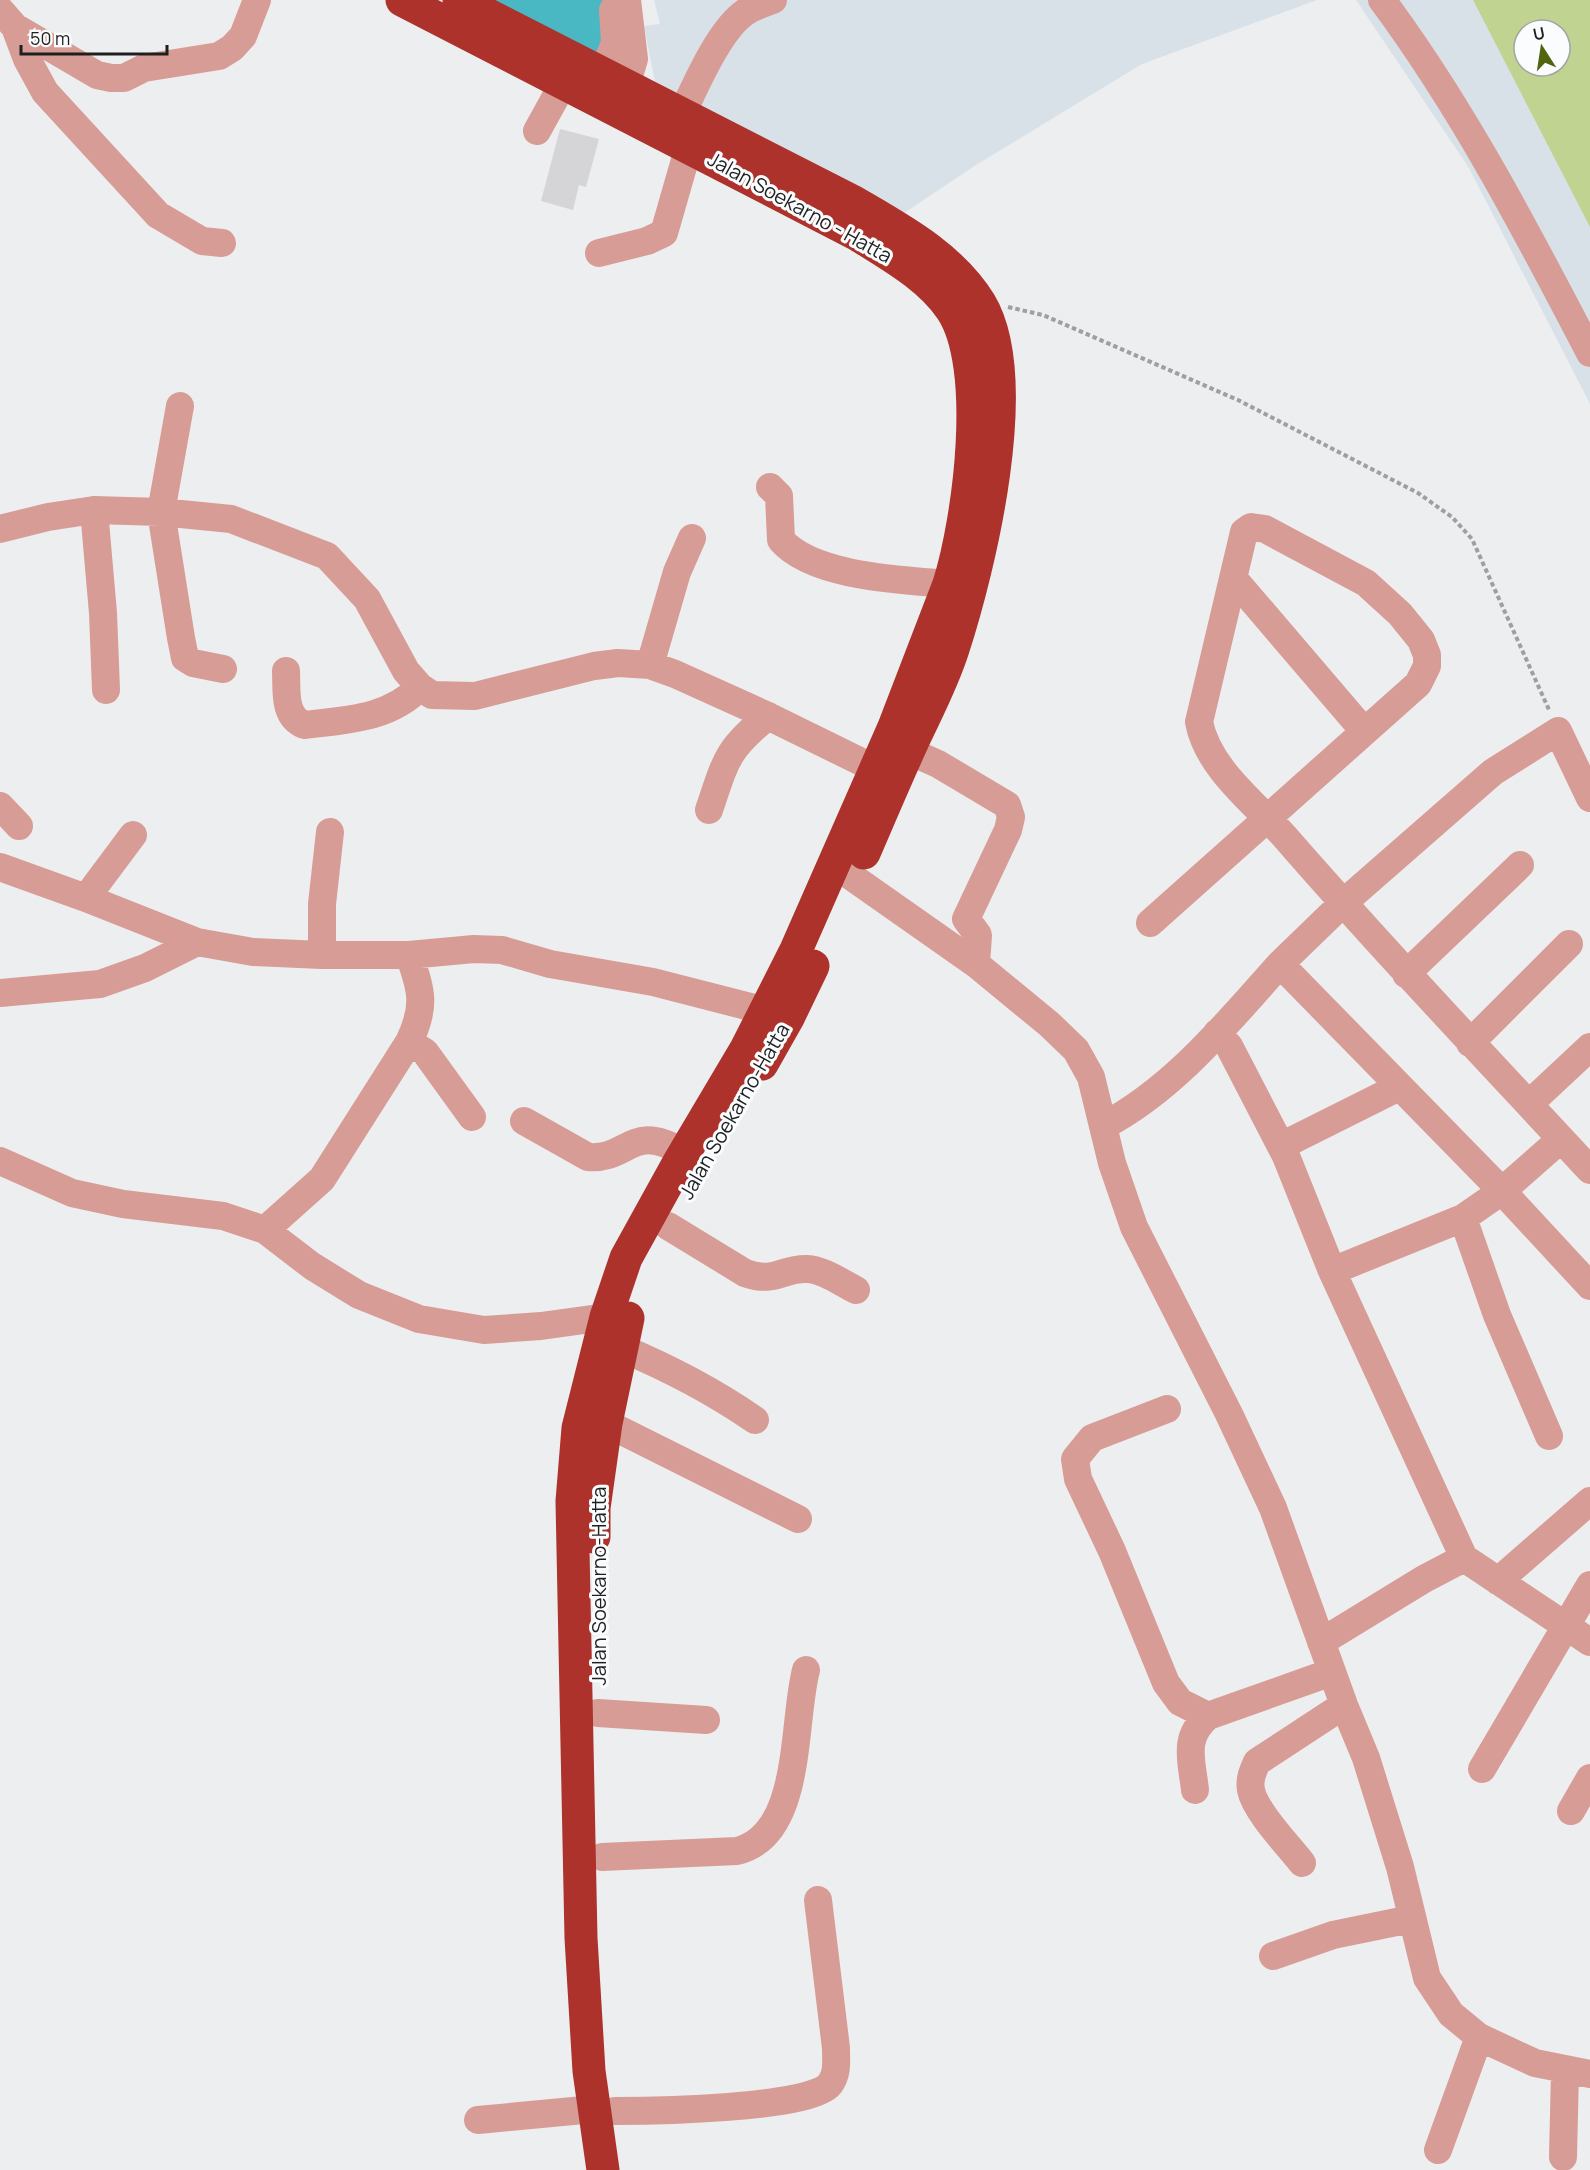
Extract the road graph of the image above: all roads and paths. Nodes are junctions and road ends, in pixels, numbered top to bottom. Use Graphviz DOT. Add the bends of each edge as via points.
graph roads {
  1 [pos="257,0"];
  2 [pos="402,0"];
  3 [pos="459,0"];
  4 [pos="611,0"];
  5 [pos="627,0"];
  6 [pos="773,0"];
  7 [pos="1382,0"];
  8 [pos="7,19"];
  9 [pos="564,82"];
  10 [pos="610,92"];
  11 [pos="537,131"];
  12 [pos="680,133"];
  13 [pos="222,243"];
  14 [pos="599,253"];
  15 [pos="980,304"];
  16 [pos="1590,353"];
  17 [pos="180,406"];
  18 [pos="770,487"];
  19 [pos="94,510"];
  20 [pos="161,512"];
  21 [pos="0,529"];
  22 [pos="692,538"];
  23 [pos="1234,579"];
  24 [pos="949,584"];
  25 [pos="650,665"];
  26 [pos="223,669"];
  27 [pos="286,671"];
  28 [pos="420,687"];
  29 [pos="106,690"];
  30 [pos="768,716"];
  31 [pos="1364,731"];
  32 [pos="1558,731"];
  33 [pos="892,760"];
  34 [pos="1590,798"];
  35 [pos="709,810"];
  36 [pos="1267,818"];
  37 [pos="330,832"];
  38 [pos="133,835"];
  39 [pos="1520,865"];
  40 [pos="0,867"];
  41 [pos="844,871"];
  42 [pos="86,898"];
  43 [pos="1342,904"];
  44 [pos="1150,923"];
  45 [pos="197,942"];
  46 [pos="1569,944"];
  47 [pos="322,955"];
  48 [pos="409,955"];
  49 [pos="976,964"];
  50 [pos="1280,964"];
  51 [pos="1406,974"];
  52 [pos="0,993"];
  53 [pos="766,1011"];
  54 [pos="1217,1033"];
  55 [pos="409,1042"];
  56 [pos="1470,1043"];
  57 [pos="1590,1047"];
  58 [pos="1400,1087"];
  59 [pos="1529,1104"];
  60 [pos="472,1117"];
  61 [pos="524,1120"];
  62 [pos="1103,1126"];
  63 [pos="1561,1139"];
  64 [pos="1281,1146"];
  65 [pos="684,1153"];
  66 [pos="0,1161"];
  67 [pos="1590,1170"];
  68 [pos="1502,1191"];
  69 [pos="1463,1218"];
  70 [pos="668,1226"];
  71 [pos="265,1230"];
  72 [pos="1332,1271"];
  73 [pos="1590,1286"];
  74 [pos="856,1290"];
  75 [pos="606,1317"];
  76 [pos="621,1348"];
  77 [pos="1167,1409"];
  78 [pos="755,1420"];
  79 [pos="606,1423"];
  80 [pos="1550,1436"];
  81 [pos="1590,1501"];
  82 [pos="798,1519"];
  83 [pos="1464,1558"];
  84 [pos="1498,1581"];
  85 [pos="1590,1585"];
  86 [pos="1564,1625"];
  87 [pos="1321,1642"];
  88 [pos="1590,1642"];
  89 [pos="806,1670"];
  90 [pos="1332,1672"];
  91 [pos="1344,1705"];
  92 [pos="598,1713"];
  93 [pos="1208,1716"];
  94 [pos="706,1720"];
  95 [pos="1482,1769"];
  96 [pos="1590,1778"];
  97 [pos="1195,1790"];
  98 [pos="1571,1810"];
  99 [pos="602,1857"];
  100 [pos="1302,1863"];
  101 [pos="818,1900"];
  102 [pos="1411,1919"];
  103 [pos="592,1939"];
  104 [pos="1273,1956"];
  105 [pos="1479,2037"];
  106 [pos="1577,2072"];
  107 [pos="605,2110"];
  108 [pos="478,2120"];
  109 [pos="1438,2150"];
  110 [pos="1563,2157"];
  111 [pos="603,2170"];
  112 [pos="625,2170"];
  1 -- 8 [label="street" via="243,36 219,56 144,69 124,78 97,75"];
  2 -- 9 [label="highway, Jalan Soekarno - Hatta"];
  3 -- 10 [label="highway, Jalan Soekarno - Hatta"];
  4 -- 10 [label="street" via="615,43"];
  5 -- 10 [label="street" via="634,59"];
  6 -- 12 [label="street" via="748,10 732,23 696,84"];
  7 -- 16 [label="street" via="1419,49 1470,133"];
  8 -- 13 [label="street" via="45,92 158,215 201,241"];
  9 -- 10 [label="highway, Jalan Soekarno - Hatta"];
  9 -- 11 [label="street"];
  10 -- 12 [label="highway, Jalan Soekarno - Hatta"];
  12 -- 14 [label="street" via="664,233"];
  12 -- 15 [label="highway, Jalan Soekarno - Hatta" via="854,202 946,263"];
  12 -- 24 [label="highway, Jalan Soekarno - Hatta" via="902,263 951,310 969,357 975,411 956,562"];
  15 -- 32 [label="path" via="1043,315 1238,400 1418,493 1452,517 1472,539"];
  15 -- 33 [label="highway, Jalan Soekarno - Hatta" via="994,345 998,374 991,488 952,651"];
  17 -- 20 [label="street"];
  18 -- 24 [label="street" via="781,505 781,540 803,558 863,574"];
  19 -- 20 [label="street"];
  19 -- 21 [label="street"];
  19 -- 29 [label="street"];
  20 -- 26 [label="street" via="185,658"];
  20 -- 28 [label="street" via="231,519 327,556 367,598 406,670"];
  22 -- 25 [label="street" via="677,572"];
  23 -- 31 [label="street"];
  23 -- 31 [label="street" via="1244,532 1265,529 1366,583 1400,614 1421,640 1427,666 1418,684"];
  23 -- 36 [label="street" via="1199,722 1203,741 1219,765"];
  24 -- 33 [label="highway, Jalan Soekarno - Hatta"];
  25 -- 28 [label="street" via="594,666 475,696 432,695"];
  25 -- 30 [label="street"];
  27 -- 28 [label="street" via="291,716 304,725 384,712 408,699"];
  30 -- 33 [label="street"];
  30 -- 35 [label="street" via="742,737 728,755"];
  31 -- 36 [label="street"];
  32 -- 34 [label="street"];
  32 -- 43 [label="street" via="1493,772"];
  33 -- 41 [label="highway, Jalan Soekarno-Hatta"];
  33 -- 49 [label="street" via="964,778 1007,805 1011,817 1008,830 966,919 978,935"];
  36 -- 43 [label="street"];
  36 -- 44 [label="street"];
  37 -- 47 [label="street" via="322,904"];
  38 -- 42 [label="street"];
  39 -- 51 [label="street"];
  40 -- 42 [label="street"];
  41 -- 49 [label="street"];
  41 -- 53 [label="highway"];
  41 -- 70 [label="highway, Jalan Soekarno-Hatta" via="788,1018"];
  42 -- 45 [label="street"];
  43 -- 50 [label="street"];
  43 -- 51 [label="street"];
  45 -- 47 [label="street" via="253,952"];
  45 -- 52 [label="street" via="145,968 100,984"];
  46 -- 56 [label="street"];
  47 -- 48 [label="street"];
  48 -- 53 [label="street" via="502,950"];
  48 -- 55 [label="street" via="422,995 419,1020"];
  49 -- 62 [label="street" via="1076,1050 1091,1077"];
  50 -- 54 [label="street"];
  50 -- 58 [label="street"];
  51 -- 56 [label="street"];
  53 -- 65 [label="highway"];
  54 -- 62 [label="street" via="1156,1091"];
  54 -- 64 [label="street" via="1229,1046"];
  55 -- 60 [label="street" via="431,1059"];
  55 -- 71 [label="street" via="322,1179"];
  56 -- 59 [label="street"];
  57 -- 59 [label="street"];
  58 -- 64 [label="street"];
  58 -- 68 [label="street"];
  59 -- 63 [label="street"];
  61 -- 65 [label="street" via="588,1157 598,1158 642,1139 670,1144"];
  62 -- 87 [label="street" via="1134,1227 1273,1508"];
  63 -- 67 [label="street"];
  63 -- 68 [label="street"];
  64 -- 72 [label="street"];
  65 -- 75 [label="highway" via="626,1258"];
  66 -- 71 [label="street" via="72,1192 123,1204 223,1216"];
  68 -- 69 [label="street"];
  68 -- 73 [label="street"];
  69 -- 72 [label="street"];
  69 -- 80 [label="street" via="1497,1315"];
  70 -- 74 [label="street" via="759,1278 804,1269 827,1275"];
  70 -- 76 [label="highway, Jalan Soekarno-Hatta" via="633,1301"];
  71 -- 75 [label="street" via="359,1295 419,1319 484,1329"];
  72 -- 83 [label="street"];
  75 -- 103 [label="highway" via="578,1428 572,1501"];
  76 -- 78 [label="street" via="683,1376"];
  76 -- 79 [label="highway, Jalan Soekarno-Hatta"];
  77 -- 93 [label="street" via="1092,1438 1075,1459 1078,1479 1166,1683 1180,1702"];
  79 -- 82 [label="street"];
  79 -- 92 [label="highway, Jalan Soekarno-Hatta" via="594,1508"];
  81 -- 84 [label="street"];
  83 -- 84 [label="street"];
  83 -- 87 [label="street"];
  84 -- 86 [label="street"];
  85 -- 86 [label="street"];
  86 -- 88 [label="street"];
  86 -- 95 [label="street"];
  87 -- 90 [label="street"];
  89 -- 99 [label="street" via="797,1711 793,1767 782,1810 764,1838 751,1848 737,1851"];
  90 -- 91 [label="street"];
  90 -- 93 [label="street"];
  91 -- 100 [label="street" via="1257,1762 1250,1777 1251,1791 1263,1813"];
  91 -- 102 [label="street" via="1382,1808"];
  92 -- 94 [label="street"];
  92 -- 99 [label="highway, Jalan Soekarno-Hatta"];
  93 -- 97 [label="street" via="1197,1725 1191,1739"];
  96 -- 98 [label="street"];
  99 -- 103 [label="highway, Jalan Soekarno-Hatta"];
  101 -- 107 [label="street" via="836,2048 837,2070 830,2085 775,2101 696,2110"];
  102 -- 104 [label="street" via="1333,1935"];
  102 -- 105 [label="street" via="1426,1978 1451,2014"];
  103 -- 107 [label="highway, Jalan Soekarno-Hatta" via="606,2018"];
  105 -- 106 [label="street" via="1535,2063"];
  105 -- 109 [label="street"];
  106 -- 110 [label="street"];
  107 -- 108 [label="street"];
  107 -- 111 [label="highway"];
  107 -- 112 [label="highway, Jalan Soekarno-Hatta"];
}
